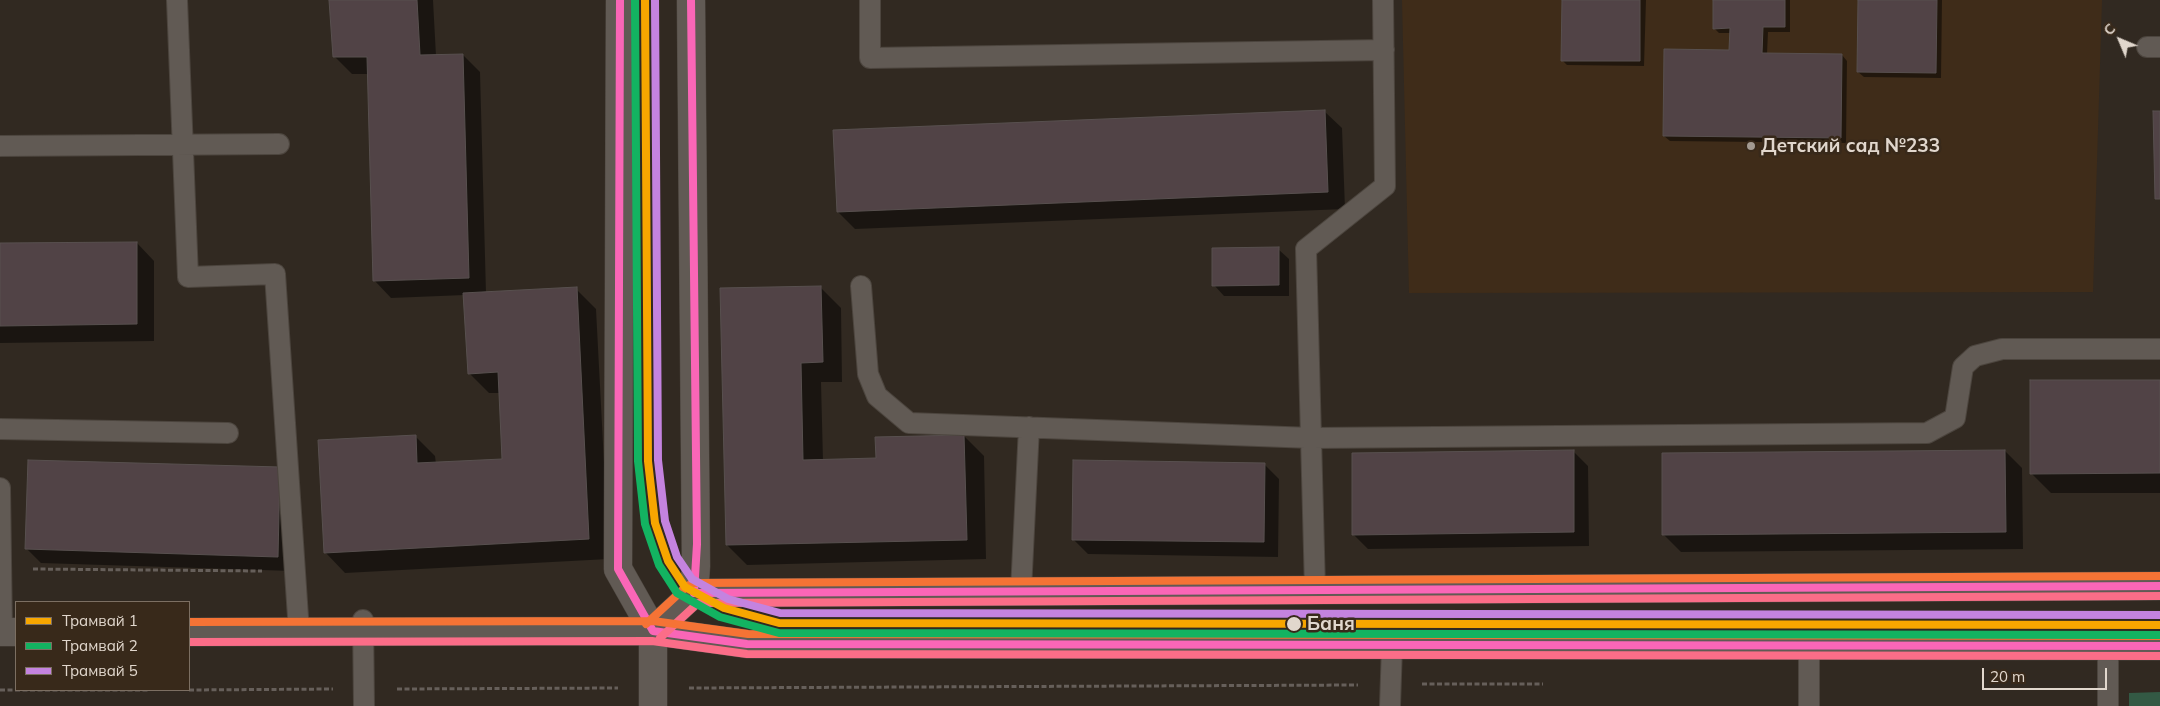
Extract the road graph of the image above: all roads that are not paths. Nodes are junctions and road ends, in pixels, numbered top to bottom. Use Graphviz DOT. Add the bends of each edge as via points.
graph roads {
  1 [pos="176,0"];
  2 [pos="620,0"];
  3 [pos="691,0"];
  4 [pos="870,0"];
  5 [pos="1383,0"];
  6 [pos="1384,50"];
  7 [pos="279,144"];
  8 [pos="182,145"];
  9 [pos="0,146"];
  10 [pos="861,286"];
  11 [pos="2160,349"];
  12 [pos="1029,427"];
  13 [pos="0,430"];
  14 [pos="228,433"];
  15 [pos="1312,438"];
  16 [pos="0,488"];
  17 [pos="2160,586"];
  18 [pos="1315,589"];
  19 [pos="1021,591"];
  20 [pos="694,593"];
  21 [pos="363,626"];
  22 [pos="6,632"];
  23 [pos="190,632"];
  24 [pos="299,632"];
  25 [pos="653,632"];
  26 [pos="1392,646"];
  27 [pos="1809,646"];
  28 [pos="2108,646"];
  29 [pos="2160,646"];
  30 [pos="364,697"];
  31 [pos="653,697"];
  32 [pos="1390,706"];
  33 [pos="1809,706"];
  34 [pos="2108,706"];
  1 -- 8 [label="lane"];
  2 -- 25 [label="street" via="618,569"];
  3 -- 20 [label="street" via="697,544"];
  4 -- 6 [label="lane" via="870,58"];
  5 -- 6 [label="lane"];
  6 -- 15 [label="lane" via="1385,186 1306,249"];
  7 -- 8 [label="lane"];
  8 -- 9 [label="lane"];
  8 -- 24 [label="lane" via="188,276 275,274"];
  10 -- 12 [label="lane" via="868,374 877,396 909,423"];
  11 -- 15 [label="lane" via="2002,349 1975,356 1963,367 1955,418 1927,433"];
  12 -- 15 [label="lane"];
  12 -- 19 [label="lane"];
  13 -- 14 [label="lane"];
  15 -- 18 [label="lane"];
  16 -- 22 [label="lane"];
  17 -- 18 [label="street"];
  18 -- 19 [label="street"];
  19 -- 20 [label="street"];
  20 -- 25 [label="street"];
  21 -- 24 [label="street"];
  21 -- 25 [label="street"];
  21 -- 30 [label="lane"];
  23 -- 24 [label="street"];
  25 -- 26 [label="street" via="747,644"];
  25 -- 31 [label="street"];
  26 -- 27 [label="street"];
  26 -- 32 [label="lane"];
  27 -- 28 [label="street"];
  27 -- 33 [label="lane"];
  28 -- 29 [label="street"];
  28 -- 34 [label="lane"];
}
